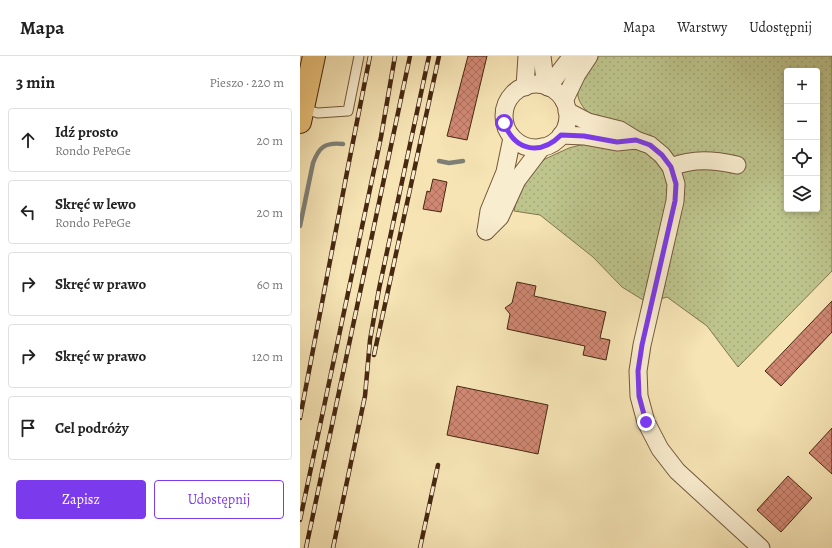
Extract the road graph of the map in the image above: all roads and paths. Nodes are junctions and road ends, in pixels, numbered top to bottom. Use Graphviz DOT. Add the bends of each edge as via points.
graph roads {
  1 [pos="314,56"];
  2 [pos="359,56"];
  3 [pos="527,56"];
  4 [pos="542,56"];
  5 [pos="572,56"];
  6 [pos="589,56"];
  7 [pos="525,86"];
  8 [pos="548,87"];
  9 [pos="565,106"];
  10 [pos="302,115"];
  11 [pos="561,135"];
  12 [pos="512,138"];
  13 [pos="636,140"];
  14 [pos="542,147"];
  15 [pos="737,165"];
  16 [pos="671,167"];
  17 [pos="761,548"];
  1 -- 10 [label="main road"];
  2 -- 10 [label="lane" via="348,111"];
  3 -- 7 [label="street"];
  4 -- 8 [label="street"];
  5 -- 8 [label="street"];
  6 -- 9 [label="street" via="577,74"];
  7 -- 8 [label="street" via="534,84"];
  7 -- 12 [label="street" via="514,93 504,112 504,123"];
  8 -- 9 [label="street" via="554,90"];
  9 -- 11 [label="street" via="568,116"];
  9 -- 13 [label="street" via="588,122 620,130"];
  11 -- 13 [label="street" via="617,142"];
  11 -- 14 [label="street" via="554,143"];
  12 -- 14 [label="street" via="525,147"];
  12 -- 14 [label="street" via="505,172 489,212 486,231 500,217 517,180"];
  13 -- 16 [label="street" via="650,145"];
  15 -- 16 [label="street" via="702,160 683,162"];
  16 -- 17 [label="street" via="676,184 675,201 642,345 638,371 639,396 646,422 660,449 677,471"];
}
